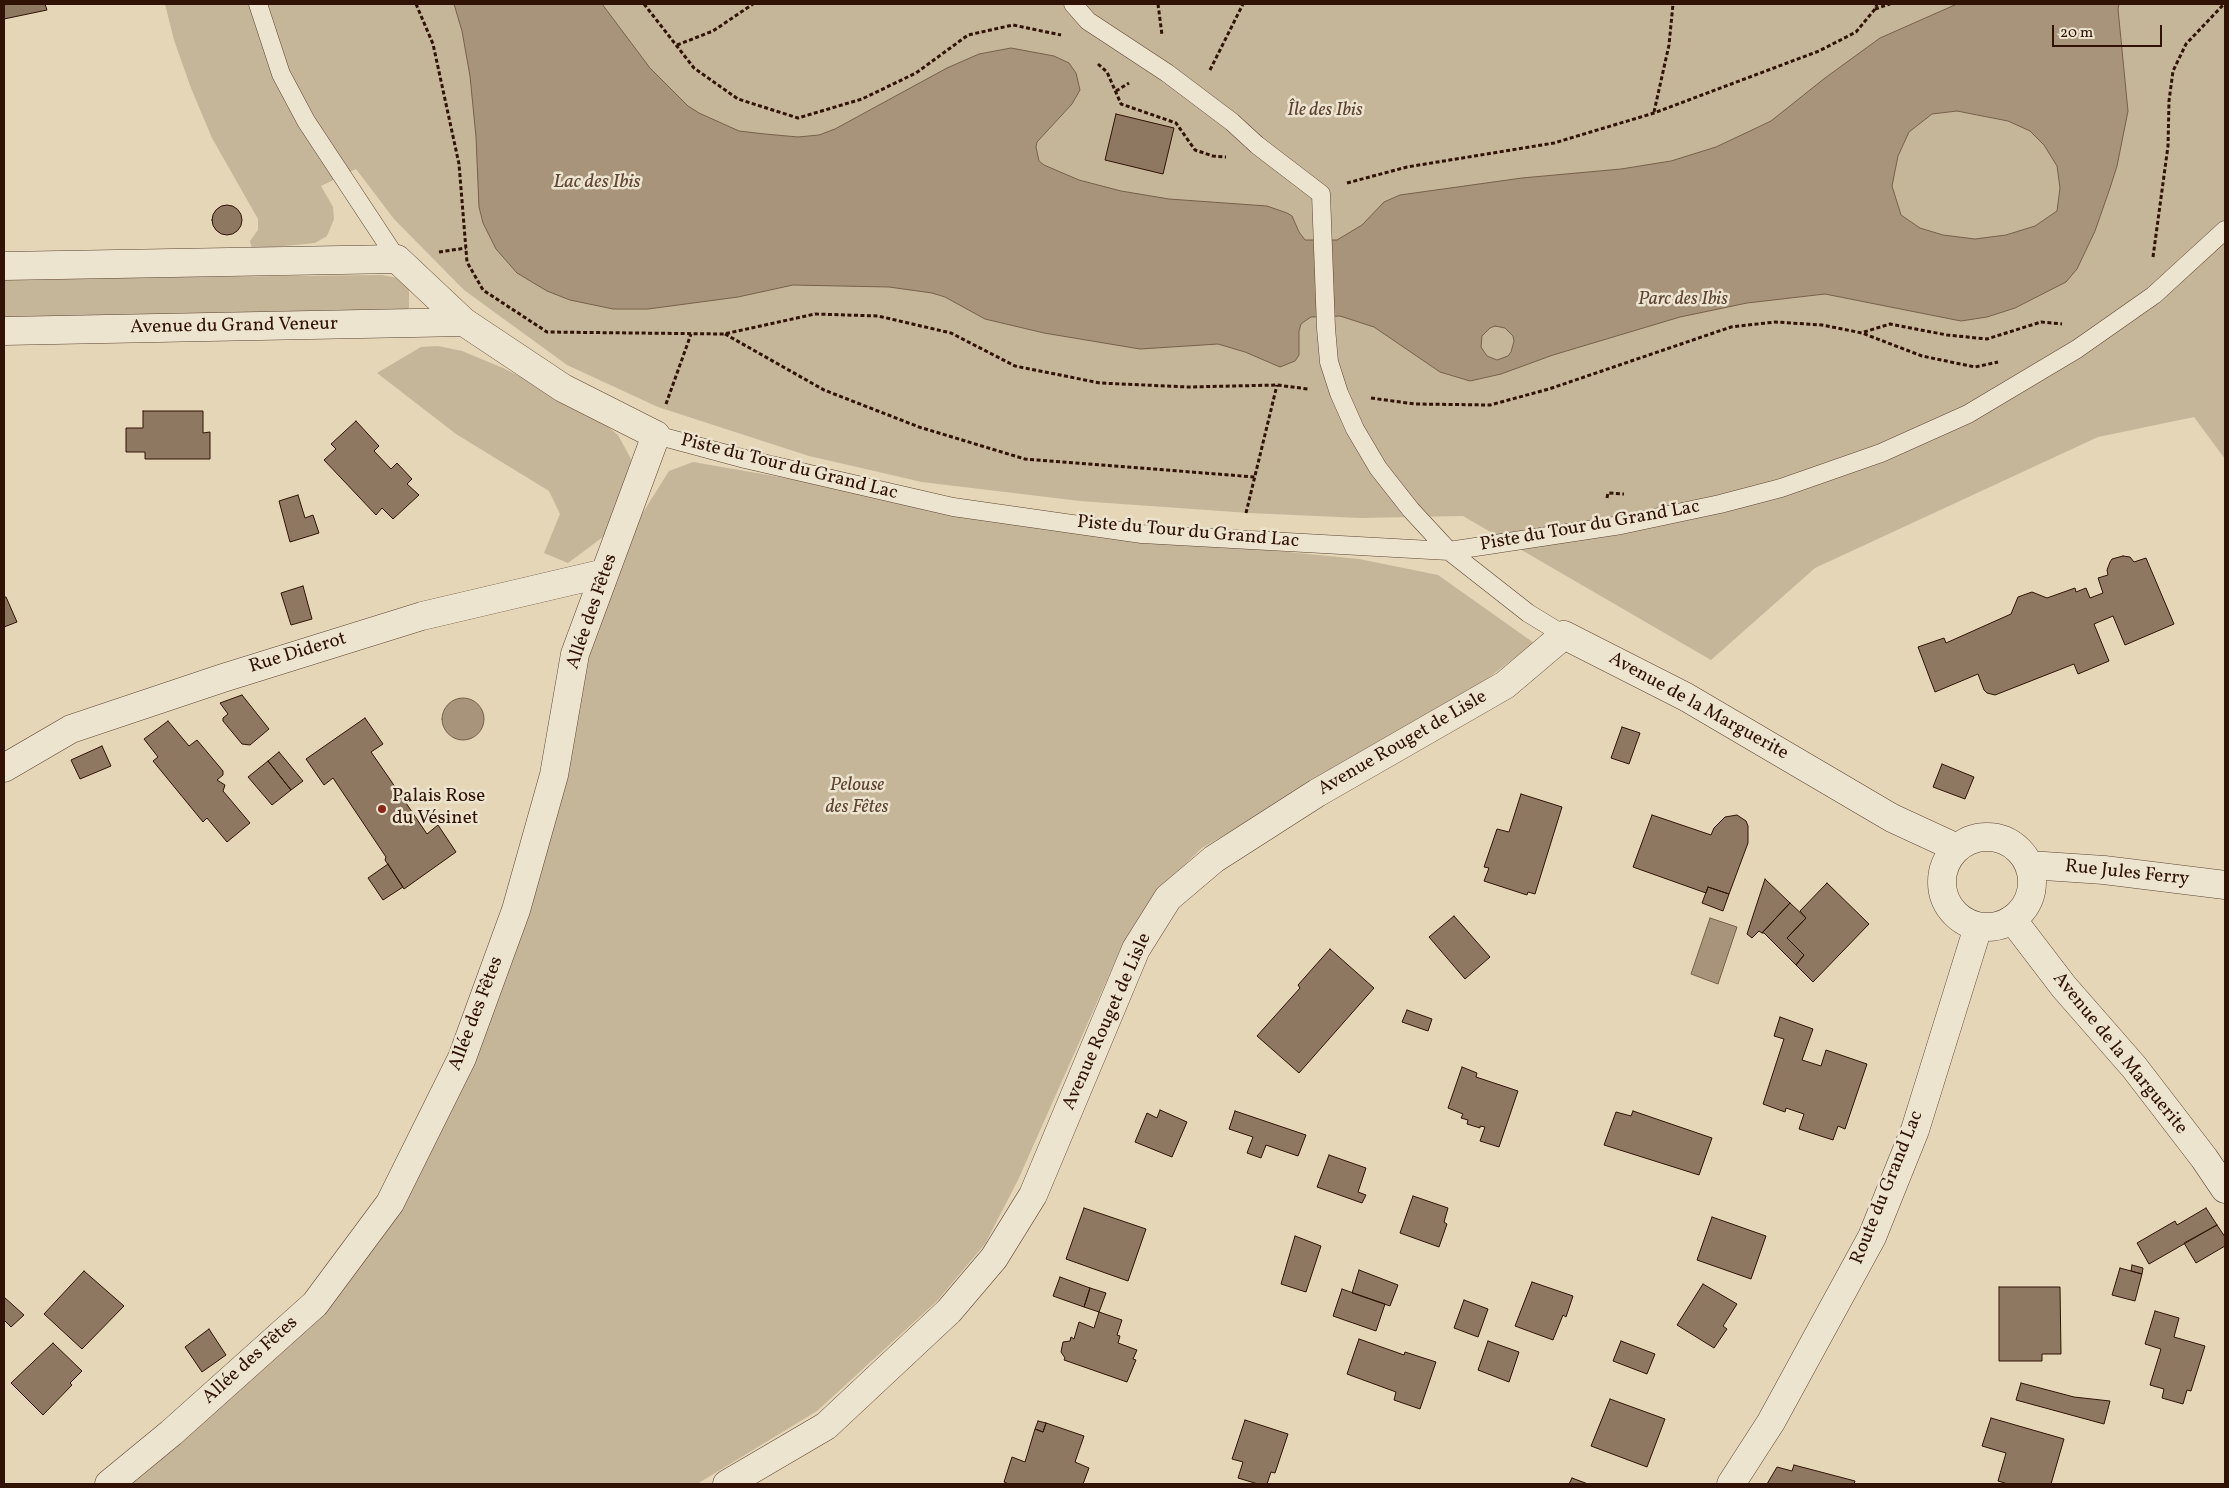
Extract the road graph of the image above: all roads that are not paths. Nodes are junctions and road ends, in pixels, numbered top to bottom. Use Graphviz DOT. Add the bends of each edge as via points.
graph roads {
  1 [pos="258,4"];
  2 [pos="1073,4"];
  3 [pos="2225,230"];
  4 [pos="397,259"];
  5 [pos="4,266"];
  6 [pos="464,322"];
  7 [pos="4,331"];
  8 [pos="656,435"];
  9 [pos="1449,551"];
  10 [pos="605,573"];
  11 [pos="1564,635"];
  12 [pos="4,768"];
  13 [pos="1958,848"];
  14 [pos="2028,865"];
  15 [pos="2225,885"];
  16 [pos="2012,919"];
  17 [pos="1978,927"];
  18 [pos="2225,1189"];
  19 [pos="109,1484"];
  20 [pos="727,1484"];
  21 [pos="1731,1484"];
  1 -- 4 [label="lane, Piste du Tour du Grand Lac" via="282,74 306,121"];
  2 -- 9 [label="lane, Avenue de la Marguerite" via="1088,20 1163,69 1321,194 1329,362 1355,430 1411,510"];
  3 -- 9 [label="lane, Piste du Tour du Grand Lac" via="2154,295 2076,349 1968,414 1881,453 1781,488 1720,504 1621,525"];
  4 -- 5 [label="street"];
  4 -- 6 [label="street, Piste du Tour du Grand Lac"];
  6 -- 7 [label="street, Avenue du Grand Veneur"];
  6 -- 8 [label="street, Piste du Tour du Grand Lac" via="563,388"];
  8 -- 9 [label="lane, Piste du Tour du Grand Lac" via="953,507 1142,534"];
  8 -- 10 [label="street, Allée des Fêtes"];
  9 -- 11 [label="lane, Avenue de la Marguerite" via="1528,613"];
  10 -- 12 [label="street, Rue Diderot" via="422,616 222,678 71,729"];
  10 -- 19 [label="street, Allée des Fêtes" via="574,654 554,775 516,910 462,1058 390,1203 315,1304"];
  11 -- 13 [label="street, Avenue de la Marguerite" via="1686,697 1892,818"];
  11 -- 20 [label="street, Avenue Rouget de Lisle" via="1504,685 1317,792 1214,859 1168,898 1136,949 1033,1195 994,1258 949,1310 826,1426"];
  13 -- 14 [label="street" via="1983,837 1997,838 2021,853"];
  13 -- 17 [label="street" via="1947,861 1942,877 1943,894 1956,915"];
  14 -- 15 [label="street, Rue Jules Ferry" via="2104,870"];
  14 -- 16 [label="street" via="2032,880 2030,895 2023,909"];
  16 -- 17 [label="street" via="1996,927"];
  16 -- 18 [label="street, Avenue de la Marguerite" via="2064,987 2134,1068"];
  17 -- 21 [label="street, Route du Grand Lac" via="1915,1130 1872,1237 1776,1414"];
}
